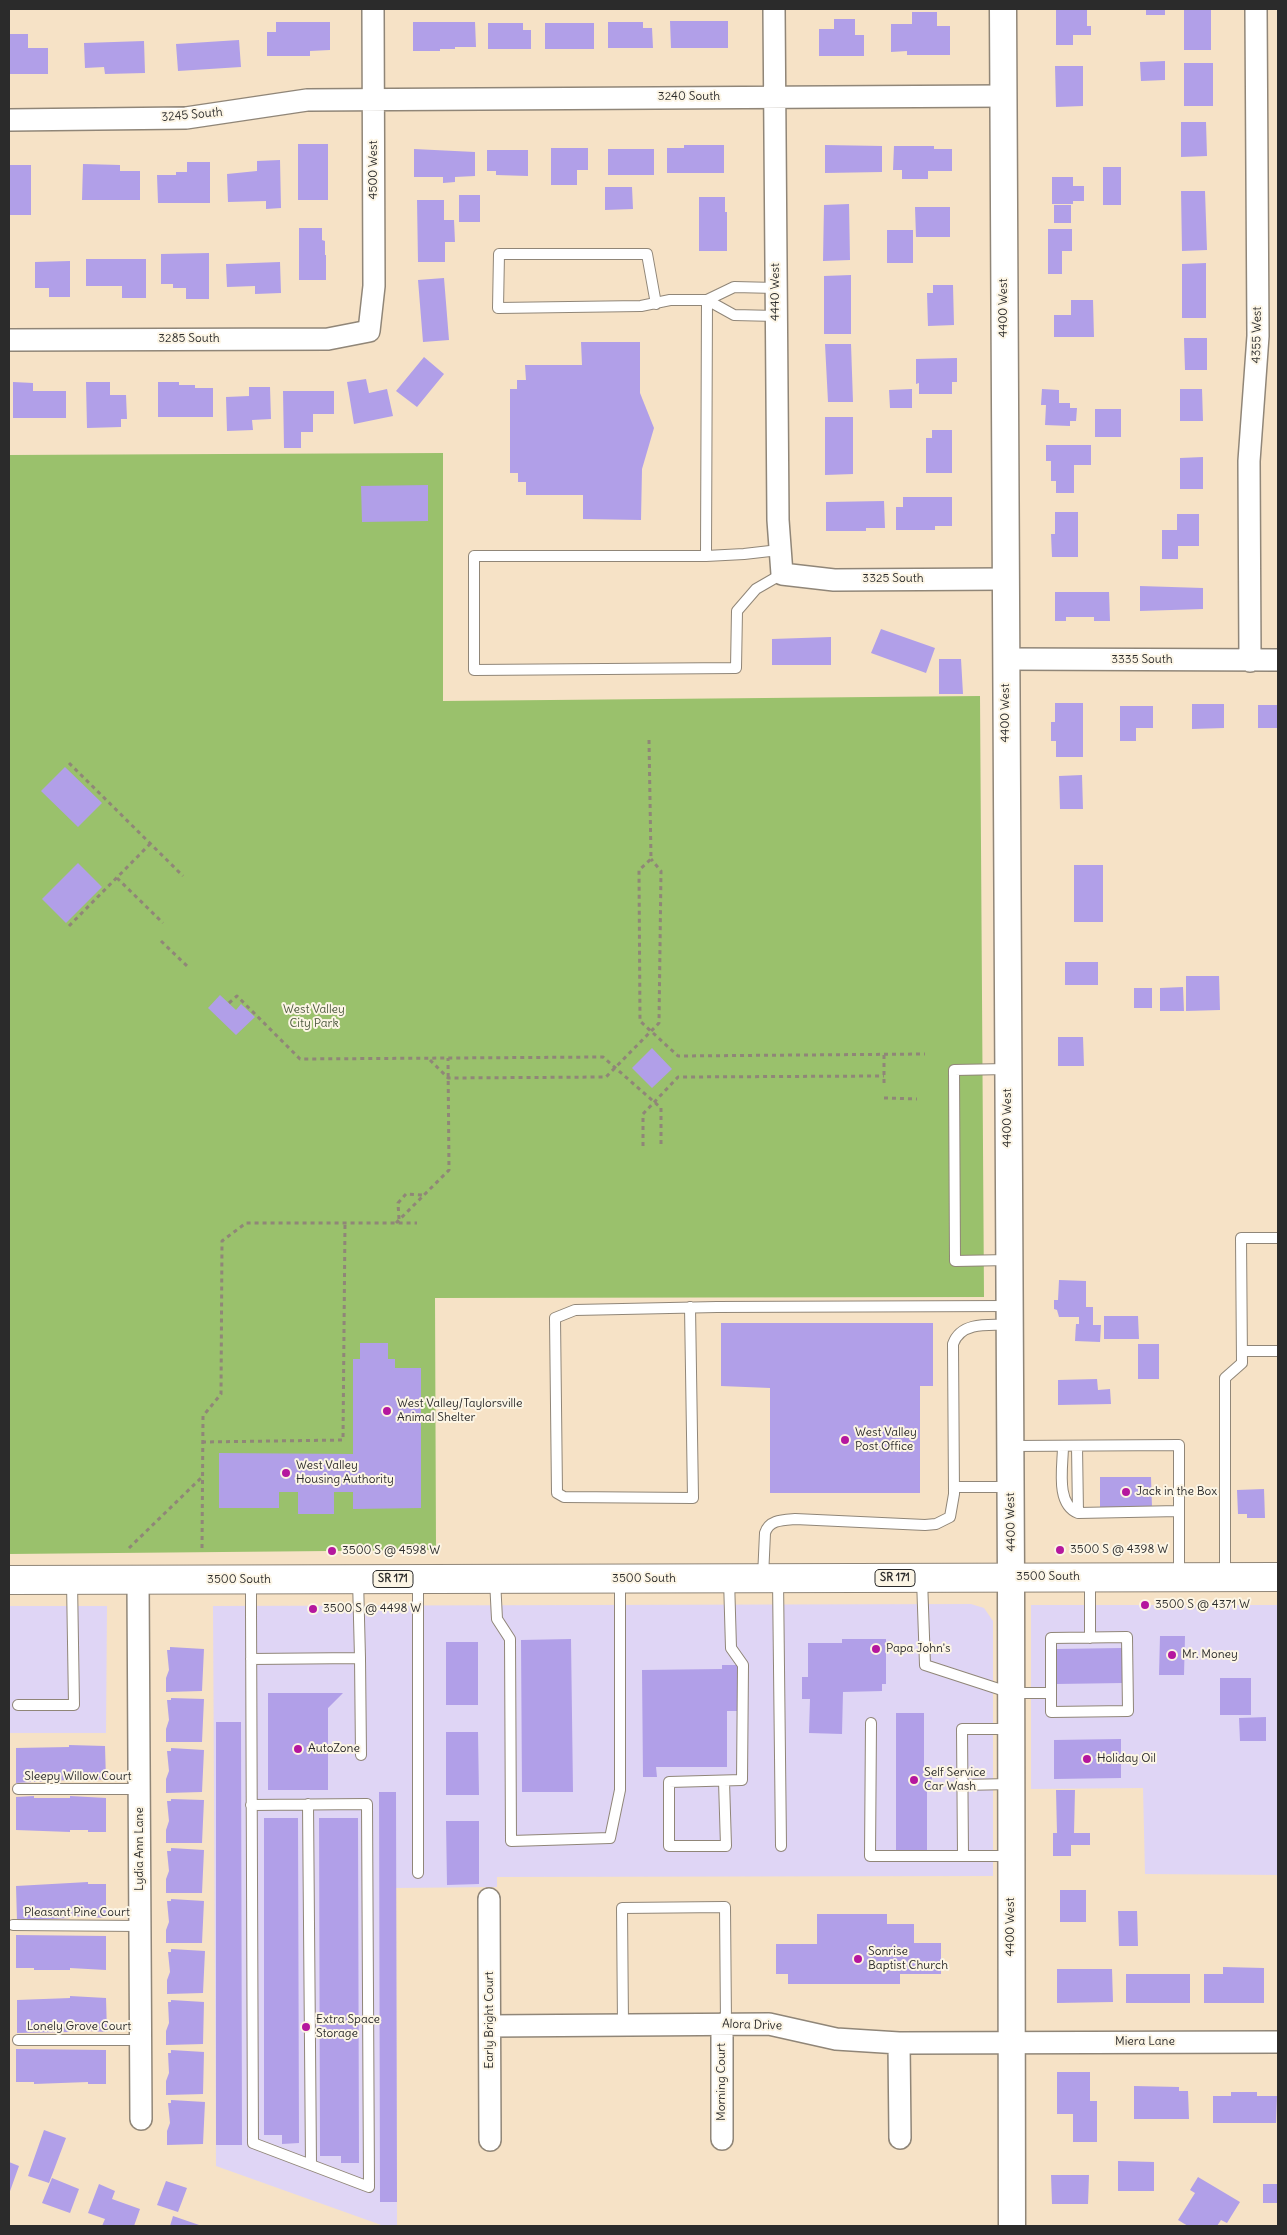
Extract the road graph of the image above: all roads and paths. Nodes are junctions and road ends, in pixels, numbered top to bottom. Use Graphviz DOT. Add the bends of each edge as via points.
graph roads {
  1 [pos="373,9"];
  2 [pos="774,9"];
  3 [pos="1003,9"];
  4 [pos="1256,9"];
  5 [pos="1004,96"];
  6 [pos="775,97"];
  7 [pos="374,99"];
  8 [pos="9,120"];
  9 [pos="776,288"];
  10 [pos="707,300"];
  11 [pos="656,304"];
  12 [pos="776,316"];
  13 [pos="368,331"];
  14 [pos="9,340"];
  15 [pos="780,550"];
  16 [pos="706,556"];
  17 [pos="782,574"];
  18 [pos="1005,579"];
  19 [pos="1005,660"];
  20 [pos="1278,660"];
  21 [pos="1250,661"];
  22 [pos="649,740"];
  23 [pos="69,763"];
  24 [pos="150,844"];
  25 [pos="650,859"];
  26 [pos="183,876"];
  27 [pos="117,878"];
  28 [pos="163,923"];
  29 [pos="69,926"];
  30 [pos="161,941"];
  31 [pos="187,966"];
  32 [pos="229,1003"];
  33 [pos="651,1031"];
  34 [pos="925,1054"];
  35 [pos="884,1055"];
  36 [pos="448,1058"];
  37 [pos="429,1059"];
  38 [pos="616,1068"];
  39 [pos="1008,1069"];
  40 [pos="884,1076"];
  41 [pos="448,1078"];
  42 [pos="884,1084"];
  43 [pos="884,1098"];
  44 [pos="917,1098"];
  45 [pos="654,1102"];
  46 [pos="643,1146"];
  47 [pos="661,1146"];
  48 [pos="424,1195"];
  49 [pos="399,1220"];
  50 [pos="345,1223"];
  51 [pos="396,1223"];
  52 [pos="417,1223"];
  53 [pos="1278,1238"];
  54 [pos="1009,1260"];
  55 [pos="690,1308"];
  56 [pos="1009,1316"];
  57 [pos="1242,1351"];
  58 [pos="1278,1351"];
  59 [pos="202,1442"];
  60 [pos="1010,1446"];
  61 [pos="1063,1446"];
  62 [pos="1077,1446"];
  63 [pos="202,1477"];
  64 [pos="954,1487"];
  65 [pos="1010,1487"];
  66 [pos="1179,1511"];
  67 [pos="1078,1513"];
  68 [pos="129,1548"];
  69 [pos="202,1548"];
  70 [pos="1011,1577"];
  71 [pos="1090,1577"];
  72 [pos="1179,1577"];
  73 [pos="1225,1577"];
  74 [pos="1278,1577"];
  75 [pos="729,1578"];
  76 [pos="771,1578"];
  77 [pos="922,1578"];
  78 [pos="358,1579"];
  79 [pos="418,1579"];
  80 [pos="495,1579"];
  81 [pos="620,1579"];
  82 [pos="9,1580"];
  83 [pos="72,1580"];
  84 [pos="138,1580"];
  85 [pos="251,1580"];
  86 [pos="1090,1638"];
  87 [pos="360,1658"];
  88 [pos="251,1659"];
  89 [pos="1011,1693"];
  90 [pos="1051,1693"];
  91 [pos="18,1705"];
  92 [pos="871,1723"];
  93 [pos="1011,1729"];
  94 [pos="361,1755"];
  95 [pos="724,1781"];
  96 [pos="1011,1784"];
  97 [pos="962,1785"];
  98 [pos="139,1788"];
  99 [pos="18,1790"];
  100 [pos="308,1804"];
  101 [pos="252,1805"];
  102 [pos="781,1846"];
  103 [pos="963,1856"];
  104 [pos="1011,1856"];
  105 [pos="418,1873"];
  106 [pos="489,1899"];
  107 [pos="13,1925"];
  108 [pos="140,1926"];
  109 [pos="724,2024"];
  110 [pos="623,2025"];
  111 [pos="490,2026"];
  112 [pos="18,2040"];
  113 [pos="141,2040"];
  114 [pos="1278,2042"];
  115 [pos="899,2043"];
  116 [pos="1012,2043"];
  117 [pos="141,2119"];
  118 [pos="900,2138"];
  119 [pos="490,2140"];
  120 [pos="722,2140"];
  121 [pos="311,2165"];
  122 [pos="1012,2226"];
  1 -- 7 [label="street, 4500 West"];
  2 -- 6 [label="street, 4440 West"];
  3 -- 5 [label="street, 4400 West"];
  4 -- 21 [label="street, 4355 West" via="1258,336 1250,461"];
  5 -- 6 [label="street, 3240 South"];
  5 -- 18 [label="street, 4400 West"];
  6 -- 7 [label="street, 3240 South"];
  6 -- 9 [label="street, 4440 West"];
  7 -- 8 [label="street, 3245 South" via="292,101 186,118"];
  7 -- 13 [label="street, 4500 West" via="374,286"];
  9 -- 10 [label="lane" via="734,287"];
  9 -- 12 [label="street, 4440 West"];
  10 -- 11 [label="lane" via="670,300"];
  10 -- 12 [label="lane" via="734,315"];
  10 -- 16 [label="lane"];
  11 -- 11 [label="lane" via="498,308 499,254 647,254"];
  12 -- 15 [label="street, 4440 West"];
  13 -- 14 [label="street, 3285 South" via="328,339"];
  15 -- 16 [label="lane"];
  15 -- 17 [label="street, 4440 West"];
  16 -- 17 [label="lane" via="474,556 474,670 736,668 737,612 756,589"];
  17 -- 18 [label="street, 3325 South" via="834,580"];
  18 -- 19 [label="street, 4400 West"];
  19 -- 21 [label="street, 3335 South"];
  19 -- 39 [label="street, 4400 West"];
  20 -- 21 [label="street, 3335 South"];
  22 -- 25 [label="path"];
  23 -- 24 [label="path"];
  24 -- 26 [label="path"];
  24 -- 27 [label="path"];
  25 -- 33 [label="path" via="661,871 659,1024"];
  25 -- 33 [label="path" via="639,870 640,1021"];
  27 -- 28 [label="path"];
  27 -- 29 [label="path"];
  30 -- 31 [label="path"];
  32 -- 37 [label="path" via="236,996 300,1059"];
  33 -- 35 [label="path" via="678,1056"];
  33 -- 38 [label="path"];
  34 -- 35 [label="path"];
  35 -- 40 [label="path"];
  36 -- 37 [label="path"];
  36 -- 38 [label="path" via="603,1057"];
  36 -- 41 [label="path"];
  37 -- 41 [label="path"];
  38 -- 41 [label="path" via="606,1077"];
  38 -- 45 [label="path"];
  39 -- 54 [label="street, 4400 West"];
  39 -- 54 [label="lane" via="954,1070 955,1261"];
  40 -- 42 [label="path"];
  40 -- 45 [label="path" via="678,1077"];
  41 -- 48 [label="path" via="449,1170"];
  43 -- 44 [label="path"];
  45 -- 46 [label="path" via="643,1114"];
  45 -- 47 [label="path" via="661,1108"];
  48 -- 49 [label="path"];
  48 -- 49 [label="path" via="406,1194 398,1202"];
  49 -- 51 [label="path"];
  50 -- 51 [label="path"];
  50 -- 59 [label="path" via="246,1223 222,1241 221,1394 203,1416"];
  50 -- 59 [label="path" via="343,1440"];
  51 -- 52 [label="path"];
  53 -- 57 [label="lane" via="1241,1238"];
  54 -- 56 [label="street, 4400 West"];
  55 -- 55 [label="lane" via="575,1310 555,1318 557,1493 564,1497 693,1498"];
  55 -- 56 [label="lane"];
  56 -- 60 [label="street, 4400 West"];
  56 -- 64 [label="lane" via="974,1326 960,1333 953,1344"];
  57 -- 58 [label="lane"];
  57 -- 73 [label="lane" via="1242,1363 1225,1378"];
  59 -- 63 [label="path"];
  60 -- 61 [label="lane"];
  60 -- 65 [label="street, 4400 West"];
  61 -- 62 [label="lane"];
  61 -- 67 [label="lane" via="1064,1499"];
  62 -- 66 [label="lane" via="1179,1445"];
  62 -- 67 [label="lane"];
  63 -- 68 [label="path"];
  63 -- 69 [label="path"];
  64 -- 65 [label="lane"];
  64 -- 76 [label="lane" via="950,1517 936,1524 795,1519 775,1522 767,1527 766,1533"];
  65 -- 70 [label="street, 4400 West"];
  66 -- 67 [label="lane"];
  66 -- 72 [label="lane"];
  70 -- 71 [label="main road, 3500 South / SR 171"];
  70 -- 77 [label="main road, 3500 South / SR 171"];
  70 -- 89 [label="street, 4400 West"];
  71 -- 72 [label="main road, 3500 South / SR 171"];
  71 -- 86 [label="lane"];
  72 -- 73 [label="main road, 3500 South / SR 171"];
  73 -- 74 [label="main road, 3500 South / SR 171"];
  75 -- 76 [label="main road, 3500 South / SR 171"];
  75 -- 81 [label="main road, 3500 South / SR 171"];
  75 -- 95 [label="lane" via="731,1648 742,1665 742,1780"];
  76 -- 77 [label="main road, 3500 South / SR 171"];
  76 -- 102 [label="lane"];
  77 -- 89 [label="lane" via="925,1665"];
  78 -- 79 [label="main road, 3500 South / SR 171"];
  78 -- 85 [label="main road, 3500 South / SR 171"];
  78 -- 87 [label="lane"];
  79 -- 80 [label="main road, 3500 South / SR 171"];
  79 -- 105 [label="lane"];
  80 -- 81 [label="main road, 3500 South / SR 171"];
  80 -- 81 [label="lane" via="496,1618 510,1639 511,1840 610,1838 620,1790"];
  82 -- 83 [label="main road, 3500 South / SR 171"];
  83 -- 84 [label="main road, 3500 South / SR 171"];
  83 -- 91 [label="lane" via="74,1705"];
  84 -- 85 [label="main road, 3500 South / SR 171"];
  84 -- 98 [label="street, Lydia Ann Lane"];
  85 -- 88 [label="lane"];
  86 -- 90 [label="lane" via="1051,1638"];
  86 -- 90 [label="lane" via="1127,1637 1128,1711 1051,1712"];
  87 -- 88 [label="lane"];
  87 -- 94 [label="lane"];
  88 -- 101 [label="lane"];
  89 -- 90 [label="lane"];
  89 -- 93 [label="street, 4400 West"];
  92 -- 103 [label="lane" via="870,1856"];
  93 -- 96 [label="street, 4400 West"];
  93 -- 97 [label="lane" via="962,1729"];
  95 -- 95 [label="lane" via="669,1782 669,1846 726,1846"];
  96 -- 97 [label="lane"];
  96 -- 104 [label="street, 4400 West"];
  97 -- 103 [label="lane"];
  98 -- 99 [label="lane, Sleepy Willow Court"];
  98 -- 108 [label="street, Lydia Ann Lane"];
  100 -- 101 [label="lane"];
  100 -- 121 [label="lane"];
  100 -- 121 [label="lane" via="367,1804 369,2186"];
  101 -- 121 [label="lane" via="253,2143"];
  103 -- 104 [label="lane"];
  104 -- 116 [label="street, 4400 West"];
  106 -- 111 [label="street, Early Bright Court"];
  107 -- 108 [label="lane, Pleasant Pine Court"];
  108 -- 113 [label="street, Lydia Ann Lane"];
  109 -- 110 [label="street, Alora Drive"];
  109 -- 110 [label="lane" via="726,1907 622,1908"];
  109 -- 115 [label="street, Alora Drive" via="778,2024 836,2039"];
  109 -- 120 [label="street, Morning Court"];
  110 -- 111 [label="street, Alora Drive"];
  111 -- 119 [label="street, Early Bright Court"];
  112 -- 113 [label="lane, Lonely Grove Court"];
  113 -- 117 [label="street, Lydia Ann Lane"];
  114 -- 116 [label="street, Miera Lane"];
  115 -- 116 [label="street, Alora Drive"];
  115 -- 118 [label="street"];
  116 -- 122 [label="street, 4400 West"];
}
